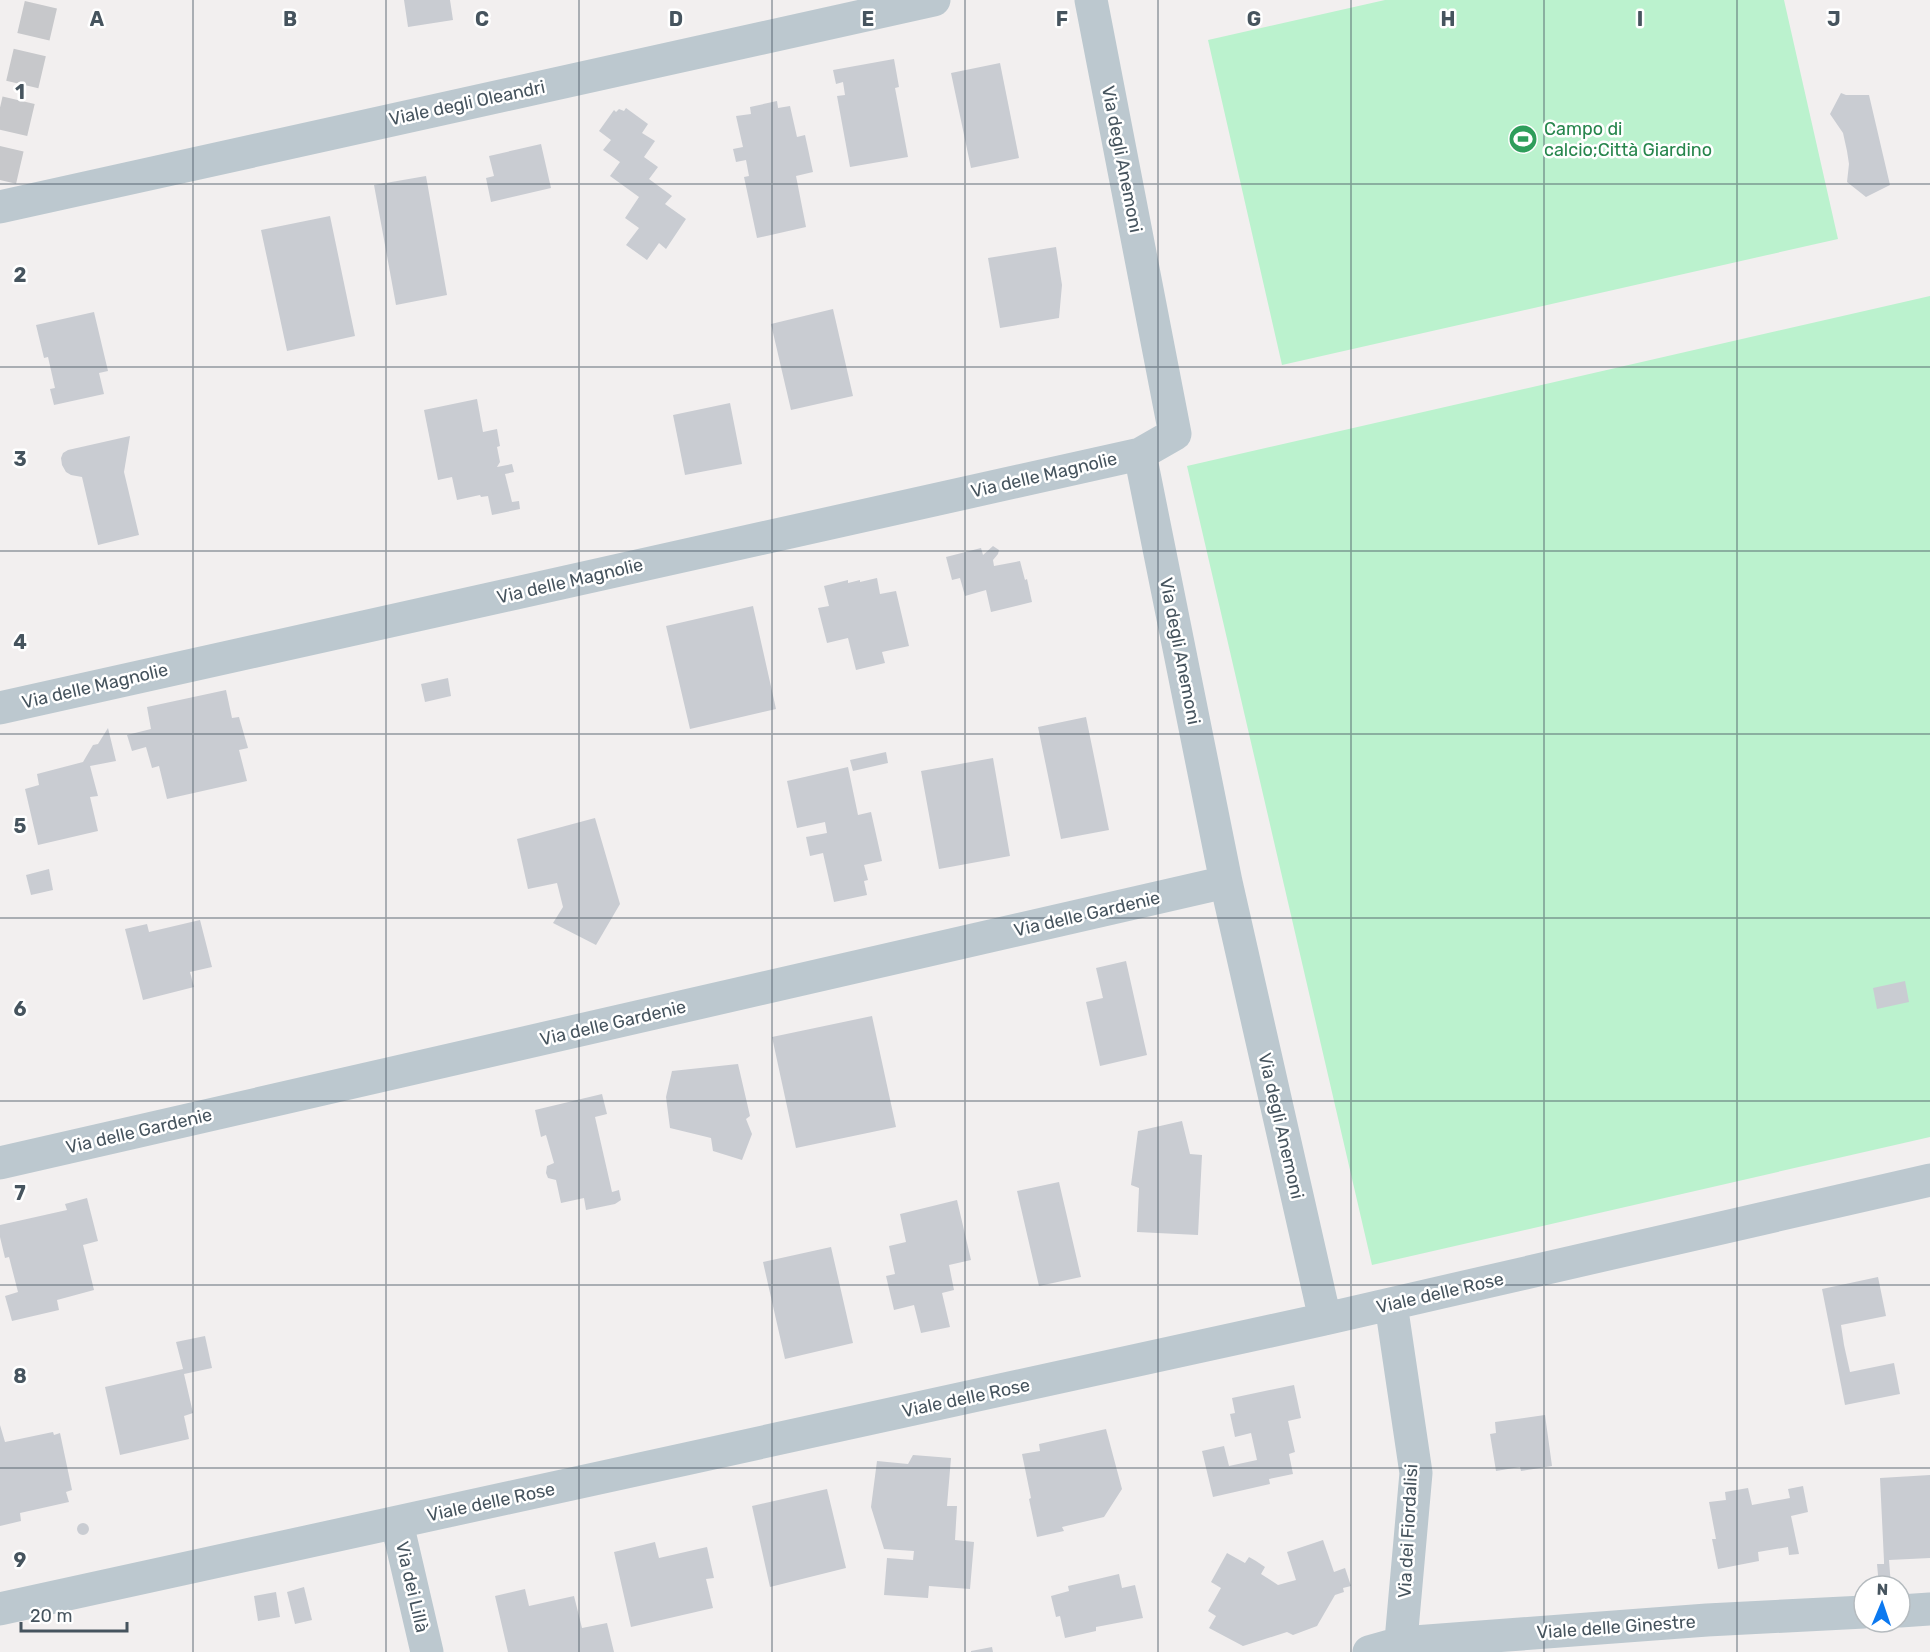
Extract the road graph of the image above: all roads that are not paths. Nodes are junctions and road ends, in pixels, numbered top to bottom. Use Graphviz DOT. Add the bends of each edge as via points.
graph roads {
  1 [pos="934,0"];
  2 [pos="1091,0"];
  3 [pos="0,207"];
  4 [pos="1140,454"];
  5 [pos="0,708"];
  6 [pos="1226,882"];
  7 [pos="0,1163"];
  8 [pos="1930,1180"];
  9 [pos="1391,1304"];
  10 [pos="1325,1319"];
  11 [pos="397,1523"];
  12 [pos="0,1609"];
  13 [pos="1930,1609"];
  14 [pos="1912,1610"];
  15 [pos="1852,1613"];
  16 [pos="1400,1648"];
  17 [pos="427,1652"];
  18 [pos="1369,1652"];
  1 -- 3 [label="street, Viale degli Oleandri"];
  2 -- 4 [label="street, Via degli Anemoni" via="1175,434"];
  4 -- 5 [label="street, Via delle Magnolie"];
  4 -- 6 [label="street, Via degli Anemoni"];
  6 -- 7 [label="street, Via delle Gardenie"];
  6 -- 10 [label="street, Via degli Anemoni"];
  8 -- 9 [label="street, Viale delle Rose"];
  9 -- 10 [label="street, Viale delle Rose"];
  9 -- 16 [label="street, Via dei Fiordalisi" via="1416,1473"];
  10 -- 11 [label="street, Viale delle Rose"];
  11 -- 12 [label="street, Viale delle Rose"];
  11 -- 17 [label="street, Via dei Lillà"];
  13 -- 14 [label="street"];
  15 -- 16 [label="street, Viale delle Ginestre" via="1707,1620"];
  16 -- 18 [label="street, Viale delle Ginestre"];
}
